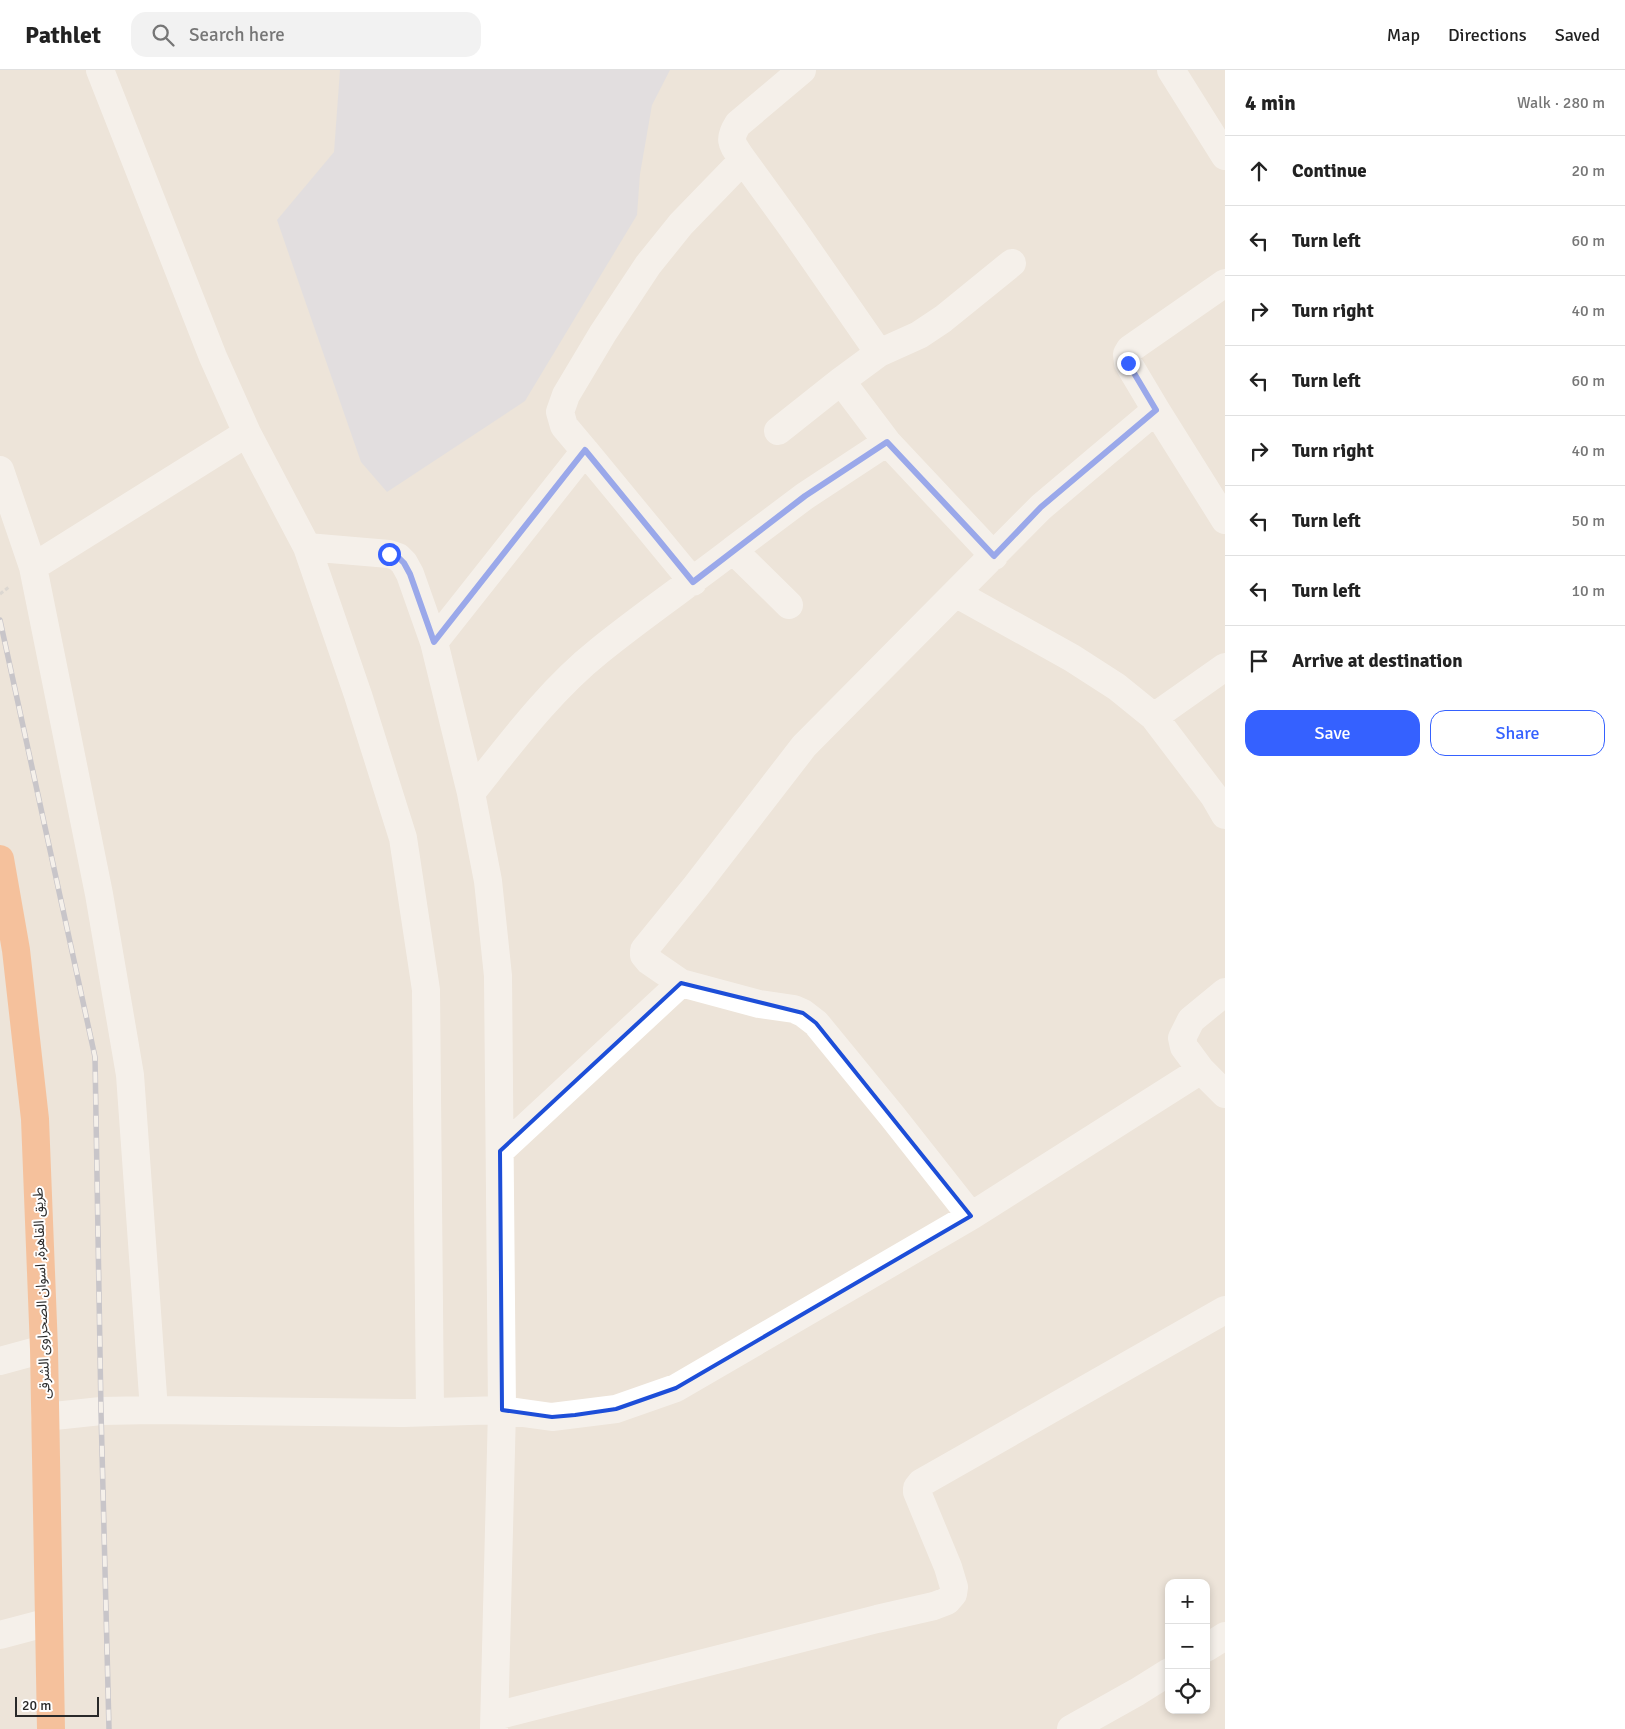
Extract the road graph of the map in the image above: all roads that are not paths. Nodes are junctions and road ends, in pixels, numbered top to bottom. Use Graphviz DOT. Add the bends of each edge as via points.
graph roads {
  1 [pos="100,70"];
  2 [pos="802,70"];
  3 [pos="1171,70"];
  4 [pos="1225,156"];
  5 [pos="744,160"];
  6 [pos="1012,263"];
  7 [pos="1225,283"];
  8 [pos="880,353"];
  9 [pos="841,381"];
  10 [pos="1156,410"];
  11 [pos="778,431"];
  12 [pos="247,433"];
  13 [pos="887,442"];
  14 [pos="585,450"];
  15 [pos="0,470"];
  16 [pos="1225,520"];
  17 [pos="307,547"];
  18 [pos="733,550"];
  19 [pos="994,556"];
  20 [pos="33,567"];
  21 [pos="693,582"];
  22 [pos="957,594"];
  23 [pos="789,605"];
  24 [pos="434,642"];
  25 [pos="1225,667"];
  26 [pos="1154,717"];
  27 [pos="471,793"];
  28 [pos="1225,816"];
  29 [pos="0,862"];
  30 [pos="681,983"];
  31 [pos="1225,992"];
  32 [pos="1201,1070"];
  33 [pos="1225,1094"];
  34 [pos="500,1151"];
  35 [pos="971,1216"];
  36 [pos="1225,1310"];
  37 [pos="44,1349"];
  38 [pos="0,1361"];
  39 [pos="154,1410"];
  40 [pos="502,1410"];
  41 [pos="430,1412"];
  42 [pos="45,1417"];
  43 [pos="49,1622"];
  44 [pos="0,1635"];
  45 [pos="1225,1636"];
  46 [pos="1210,1645"];
  47 [pos="1165,1674"];
  48 [pos="495,1722"];
  49 [pos="51,1729"];
  50 [pos="1071,1729"];
  1 -- 12 [label="street" via="213,357"];
  2 -- 5 [label="street" via="738,124 732,144"];
  3 -- 4 [label="street"];
  5 -- 8 [label="street"];
  5 -- 14 [label="street" via="681,224 648,265 566,395 560,412 564,426"];
  6 -- 8 [label="street" via="943,319 919,335"];
  7 -- 10 [label="street" via="1126,354"];
  8 -- 9 [label="street"];
  9 -- 11 [label="street"];
  9 -- 13 [label="street"];
  10 -- 16 [label="street"];
  10 -- 19 [label="street" via="1041,507"];
  12 -- 17 [label="street"];
  12 -- 20 [label="street"];
  13 -- 18 [label="street" via="805,496"];
  13 -- 19 [label="street"];
  14 -- 21 [label="street"];
  14 -- 24 [label="street"];
  15 -- 20 [label="street"];
  17 -- 24 [label="street" via="380,552 398,557 410,574"];
  17 -- 41 [label="street" via="403,838 426,990"];
  18 -- 21 [label="street"];
  18 -- 23 [label="street"];
  19 -- 22 [label="street"];
  20 -- 39 [label="street" via="99,894 130,1075"];
  21 -- 27 [label="street" via="598,651 562,685 530,718"];
  22 -- 26 [label="street" via="1072,658 1117,687"];
  22 -- 30 [label="street" via="804,746 648,944 644,950 648,961"];
  24 -- 27 [label="street"];
  25 -- 26 [label="street"];
  26 -- 28 [label="street" via="1214,796"];
  27 -- 34 [label="street" via="488,881 498,976"];
  29 -- 37 [label="highway, طريق القاهرة, اسوان الصحراوى الشرقى" via="16,950 35,1119"];
  30 -- 34 [label="street"];
  30 -- 35 [label="street" via="803,1012 816,1023"];
  31 -- 32 [label="street" via="1191,1020 1184,1030 1184,1047"];
  32 -- 33 [label="street"];
  32 -- 35 [label="street"];
  34 -- 40 [label="street"];
  35 -- 40 [label="street" via="676,1388 616,1409 575,1415 552,1417"];
  36 -- 48 [label="street" via="921,1483 917,1492 954,1587 947,1601"];
  37 -- 38 [label="street"];
  37 -- 42 [label="highway, طريق القاهرة, اسوان الصحراوى الشرقى"];
  39 -- 41 [label="street"];
  39 -- 42 [label="street"];
  40 -- 41 [label="street"];
  40 -- 48 [label="street"];
  42 -- 43 [label="highway, طريق القاهرة, اسوان الصحراوى الشرقى"];
  43 -- 44 [label="street"];
  43 -- 49 [label="highway, طريق القاهرة, اسوان الصحراوى الشرقى"];
  45 -- 46 [label="street"];
  47 -- 50 [label="street"];
}
